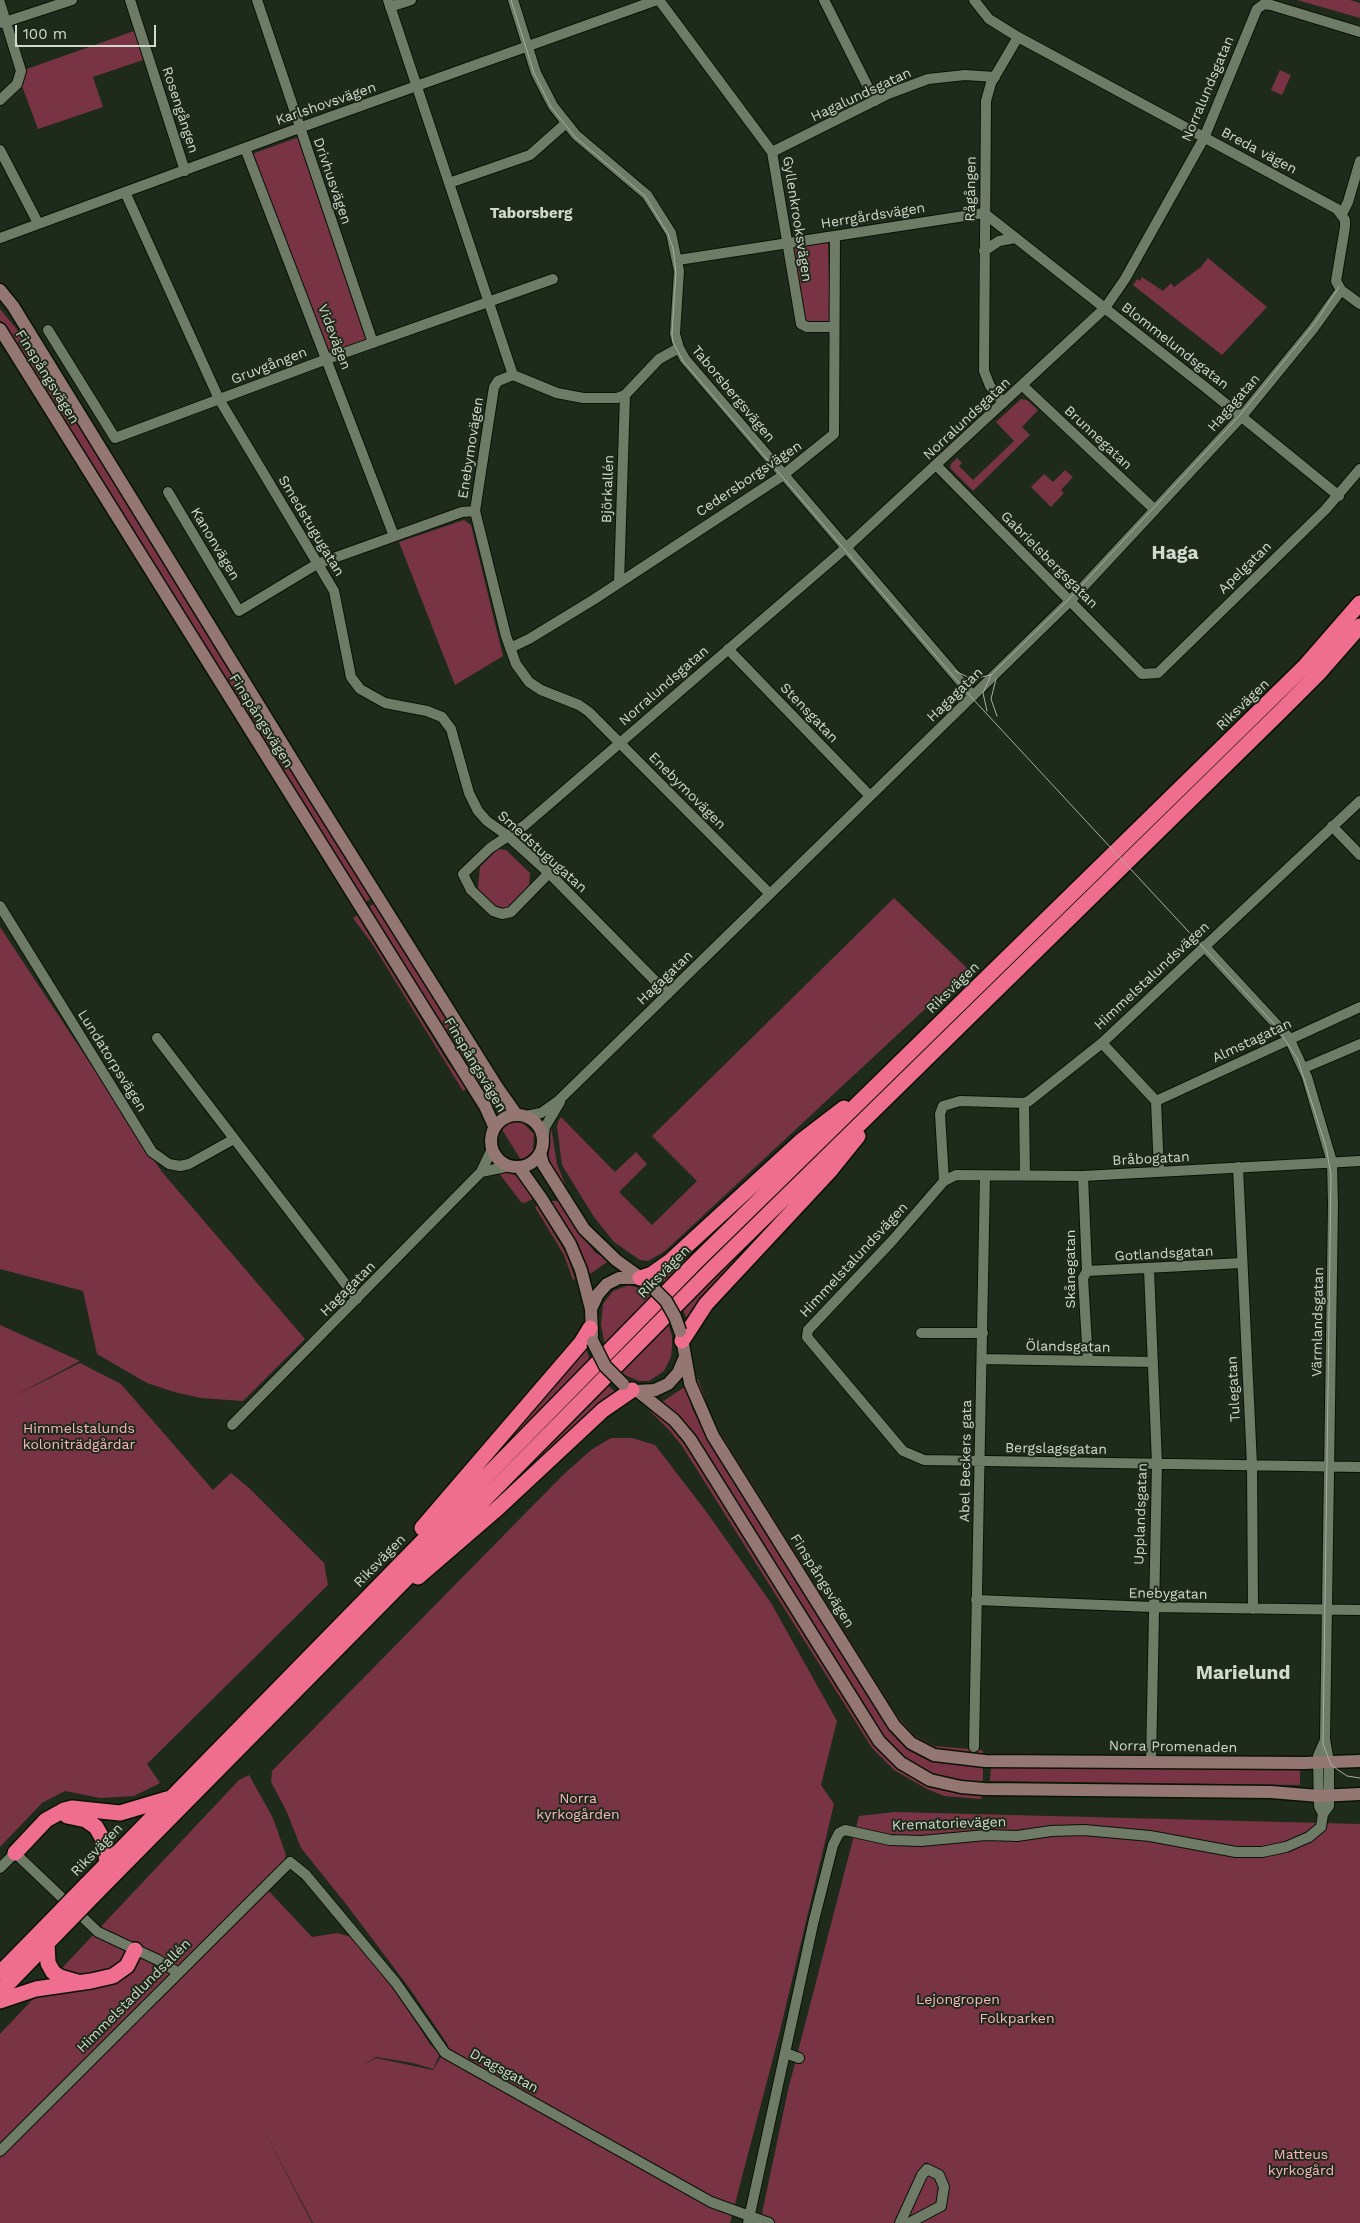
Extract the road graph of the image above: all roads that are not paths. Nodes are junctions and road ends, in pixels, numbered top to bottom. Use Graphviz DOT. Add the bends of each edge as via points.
graph roads {
  1 [pos="72,0"];
  2 [pos="130,0"];
  3 [pos="257,0"];
  4 [pos="411,0"];
  5 [pos="514,0"];
  6 [pos="658,0"];
  7 [pos="824,0"];
  8 [pos="974,0"];
  9 [pos="0,3"];
  10 [pos="389,3"];
  11 [pos="3,23"];
  12 [pos="1360,32"];
  13 [pos="1018,36"];
  14 [pos="528,46"];
  15 [pos="995,77"];
  16 [pos="416,87"];
  17 [pos="0,100"];
  18 [pos="876,101"];
  19 [pos="565,124"];
  20 [pos="299,128"];
  21 [pos="1204,138"];
  22 [pos="245,148"];
  23 [pos="0,150"];
  24 [pos="772,152"];
  25 [pos="1360,161"];
  26 [pos="185,171"];
  27 [pos="449,183"];
  28 [pos="125,192"];
  29 [pos="984,213"];
  30 [pos="1342,214"];
  31 [pos="38,223"];
  32 [pos="834,236"];
  33 [pos="1015,238"];
  34 [pos="2,239"];
  35 [pos="787,243"];
  36 [pos="984,251"];
  37 [pos="678,260"];
  38 [pos="554,279"];
  39 [pos="0,290"];
  40 [pos="1341,290"];
  41 [pos="489,301"];
  42 [pos="0,303"];
  43 [pos="1360,304"];
  44 [pos="1105,308"];
  45 [pos="834,327"];
  46 [pos="0,330"];
  47 [pos="48,330"];
  48 [pos="373,343"];
  49 [pos="36,347"];
  50 [pos="678,348"];
  51 [pos="328,359"];
  52 [pos="514,375"];
  53 [pos="1023,386"];
  54 [pos="625,395"];
  55 [pos="219,399"];
  56 [pos="1003,403"];
  57 [pos="1242,416"];
  58 [pos="937,466"];
  59 [pos="1360,469"];
  60 [pos="784,475"];
  61 [pos="168,492"];
  62 [pos="1338,496"];
  63 [pos="1155,510"];
  64 [pos="476,511"];
  65 [pos="394,536"];
  66 [pos="846,548"];
  67 [pos="317,564"];
  68 [pos="618,583"];
  69 [pos="1070,601"];
  70 [pos="1360,602"];
  71 [pos="1360,626"];
  72 [pos="510,648"];
  73 [pos="728,649"];
  74 [pos="1142,674"];
  75 [pos="973,696"];
  76 [pos="619,744"];
  77 [pos="870,796"];
  78 [pos="1360,800"];
  79 [pos="1332,826"];
  80 [pos="508,836"];
  81 [pos="1360,855"];
  82 [pos="549,873"];
  83 [pos="770,894"];
  84 [pos="0,906"];
  85 [pos="1204,946"];
  86 [pos="668,994"];
  87 [pos="1360,1007"];
  88 [pos="157,1038"];
  89 [pos="1289,1038"];
  90 [pos="1102,1043"];
  91 [pos="1360,1044"];
  92 [pos="1304,1068"];
  93 [pos="882,1081"];
  94 [pos="563,1096"];
  95 [pos="886,1097"];
  96 [pos="1156,1101"];
  97 [pos="1024,1103"];
  98 [pos="521,1115"];
  99 [pos="494,1126"];
  100 [pos="234,1139"];
  101 [pos="542,1147"];
  102 [pos="492,1149"];
  103 [pos="1360,1161"];
  104 [pos="1332,1162"];
  105 [pos="515,1166"];
  106 [pos="1238,1167"];
  107 [pos="481,1172"];
  108 [pos="1159,1172"];
  109 [pos="985,1176"];
  110 [pos="1025,1176"];
  111 [pos="1083,1176"];
  112 [pos="944,1181"];
  113 [pos="1242,1263"];
  114 [pos="1149,1269"];
  115 [pos="1087,1271"];
  116 [pos="646,1282"];
  117 [pos="358,1299"];
  118 [pos="591,1309"];
  119 [pos="921,1332"];
  120 [pos="983,1333"];
  121 [pos="592,1335"];
  122 [pos="681,1336"];
  123 [pos="807,1337"];
  124 [pos="684,1359"];
  125 [pos="982,1359"];
  126 [pos="1088,1361"];
  127 [pos="1153,1362"];
  128 [pos="631,1388"];
  129 [pos="232,1425"];
  130 [pos="980,1461"];
  131 [pos="1157,1464"];
  132 [pos="1252,1465"];
  133 [pos="1329,1466"];
  134 [pos="1360,1466"];
  135 [pos="976,1600"];
  136 [pos="1152,1607"];
  137 [pos="1253,1609"];
  138 [pos="1327,1609"];
  139 [pos="1360,1610"];
  140 [pos="361,1624"];
  141 [pos="330,1635"];
  142 [pos="974,1747"];
  143 [pos="985,1761"];
  144 [pos="1151,1761"];
  145 [pos="1360,1761"];
  146 [pos="1324,1762"];
  147 [pos="1324,1792"];
  148 [pos="1360,1794"];
  149 [pos="171,1797"];
  150 [pos="46,1820"];
  151 [pos="15,1853"];
  152 [pos="290,1862"];
  153 [pos="107,1863"];
  154 [pos="0,1868"];
  155 [pos="91,1888"];
  156 [pos="55,1927"];
  157 [pos="47,1943"];
  158 [pos="135,1950"];
  159 [pos="177,1972"];
  160 [pos="0,1973"];
  161 [pos="78,1983"];
  162 [pos="0,1992"];
  163 [pos="0,2001"];
  164 [pos="785,2054"];
  165 [pos="799,2058"];
  166 [pos="0,2151"];
  167 [pos="749,2219"];
  168 [pos="769,2223"];
  169 [pos="900,2223"];
  170 [pos="909,2223"];
  1 -- 11 [label="street"];
  2 -- 26 [label="street, Rosengången"];
  3 -- 20 [label="street, Drivhusvägen"];
  4 -- 10 [label="street"];
  5 -- 14 [label="street, Taborsbergsvägen"];
  6 -- 14 [label="street, Karlshovsvägen"];
  6 -- 24 [label="street, Gyllenkrooksvägen"];
  7 -- 18 [label="street"];
  8 -- 13 [label="street" via="989,19"];
  9 -- 11 [label="street"];
  10 -- 16 [label="street"];
  11 -- 17 [label="street" via="21,71 17,84"];
  12 -- 21 [label="street, Norralundsgatan" via="1271,5 1260,6"];
  13 -- 15 [label="street, Rågången"];
  13 -- 21 [label="street, Breda vägen"];
  14 -- 16 [label="street, Karlshovsvägen"];
  14 -- 19 [label="street, Taborsbergsvägen" via="545,92"];
  15 -- 18 [label="street, Hagalundsgatan" via="965,75 928,79"];
  15 -- 29 [label="street, Rågången" via="986,101"];
  16 -- 20 [label="street, Karlshovsvägen"];
  16 -- 27 [label="street"];
  18 -- 24 [label="street, Hagalundsgatan"];
  19 -- 27 [label="street" via="530,156"];
  19 -- 37 [label="street, Taborsbergsvägen" via="651,200 671,233"];
  20 -- 22 [label="street, Karlshovsvägen"];
  20 -- 48 [label="street, Drivhusvägen"];
  21 -- 30 [label="street, Breda vägen"];
  21 -- 44 [label="street, Norralundsgatan" via="1125,279"];
  22 -- 26 [label="street, Karlshovsvägen"];
  22 -- 51 [label="street, Videvägen"];
  23 -- 31 [label="street"];
  24 -- 35 [label="street, Gyllenkrooksvägen"];
  25 -- 30 [label="street"];
  26 -- 28 [label="street, Karlshovsvägen"];
  27 -- 41 [label="street"];
  28 -- 31 [label="street, Karlshovsvägen"];
  28 -- 55 [label="street, Smedstugugatan"];
  29 -- 32 [label="street, Herrgårdsvägen"];
  29 -- 33 [label="street, Blommelundsgatan"];
  29 -- 36 [label="street, Rågången"];
  30 -- 40 [label="street" via="1345,227 1336,281"];
  31 -- 34 [label="street, Karlshovsvägen"];
  32 -- 35 [label="street, Herrgårdsvägen"];
  32 -- 45 [label="street, Cedersborgsvägen"];
  33 -- 36 [label="street" via="1000,241"];
  33 -- 44 [label="street, Blommelundsgatan"];
  35 -- 37 [label="street, Herrgårdsvägen"];
  35 -- 45 [label="street, Gyllenkrooksvägen" via="801,324"];
  36 -- 56 [label="street, Rågången" via="984,371"];
  37 -- 50 [label="street, Taborsbergsvägen" via="674,325"];
  38 -- 41 [label="street, Gruvgången"];
  39 -- 49 [label="main road, Finspångsvägen"];
  40 -- 43 [label="street"];
  40 -- 57 [label="street, Hagagatan"];
  41 -- 48 [label="street, Gruvgången"];
  41 -- 52 [label="street"];
  42 -- 49 [label="main road, Finspångsvägen"];
  44 -- 53 [label="street, Norralundsgatan"];
  44 -- 57 [label="street, Blommelundsgatan"];
  45 -- 60 [label="street, Cedersborgsvägen" via="834,434"];
  46 -- 99 [label="main road, Finspångsvägen" via="485,1106"];
  47 -- 55 [label="street, Gruvgången" via="115,438"];
  48 -- 51 [label="street, Gruvgången"];
  49 -- 98 [label="main road, Finspångsvägen" via="497,1087"];
  50 -- 54 [label="street" via="659,358"];
  50 -- 60 [label="street, Taborsbergsvägen"];
  51 -- 55 [label="street, Gruvgången"];
  51 -- 65 [label="street, Videvägen"];
  52 -- 54 [label="street" via="557,393 599,399"];
  52 -- 64 [label="street, Enebymovägen" via="498,380 494,386"];
  53 -- 56 [label="street, Norralundsgatan"];
  53 -- 63 [label="street, Brunnegatan"];
  54 -- 68 [label="street, Björkallén"];
  55 -- 67 [label="street, Smedstugugatan"];
  56 -- 58 [label="street, Norralundsgatan"];
  57 -- 62 [label="street, Blommelundsgatan"];
  57 -- 63 [label="street, Hagagatan"];
  58 -- 66 [label="street, Norralundsgatan"];
  58 -- 69 [label="street, Gabrielsbergsgatan"];
  59 -- 62 [label="street, Apelgatan"];
  60 -- 66 [label="street, Taborsbergsvägen"];
  60 -- 68 [label="street, Cedersborgsvägen"];
  61 -- 67 [label="street, Kanonvägen" via="239,611"];
  62 -- 74 [label="street, Apelgatan" via="1158,673"];
  63 -- 69 [label="street, Hagagatan"];
  64 -- 65 [label="street" via="462,512"];
  64 -- 72 [label="street, Enebymovägen"];
  65 -- 67 [label="street"];
  66 -- 73 [label="street, Norralundsgatan"];
  66 -- 75 [label="street, Taborsbergsvägen"];
  67 -- 80 [label="street, Smedstugugatan" via="334,591 351,677 360,689 385,704 427,711 442,717 451,729 469,793 478,811"];
  68 -- 72 [label="street, Cedersborgsvägen"];
  69 -- 74 [label="street, Gabrielsbergsgatan"];
  69 -- 75 [label="street, Hagagatan"];
  70 -- 93 [label="highway, Riksvägen" via="1306,665"];
  71 -- 95 [label="highway, Riksvägen" via="1287,705"];
  72 -- 76 [label="street, Enebymovägen" via="516,664 529,682 540,690 579,705"];
  73 -- 76 [label="street, Norralundsgatan"];
  73 -- 77 [label="street, Stensgatan"];
  75 -- 77 [label="street, Hagagatan"];
  76 -- 80 [label="street, Norralundsgatan"];
  76 -- 83 [label="street, Enebymovägen"];
  77 -- 83 [label="street, Hagagatan"];
  78 -- 79 [label="street, Himmelstalundsvägen"];
  79 -- 81 [label="street"];
  79 -- 85 [label="street, Himmelstalundsvägen"];
  80 -- 82 [label="street, Smedstugugatan"];
  80 -- 82 [label="street, Norralundsgatan" via="463,874 471,890 493,911 502,914 512,912"];
  82 -- 86 [label="street, Smedstugugatan"];
  83 -- 86 [label="street, Hagagatan"];
  84 -- 100 [label="street, Lundatorpsvägen" via="152,1152 169,1164 180,1166 190,1164"];
  85 -- 89 [label="street, Värmlandsgatan"];
  85 -- 90 [label="street, Himmelstalundsvägen"];
  86 -- 94 [label="street, Hagagatan"];
  87 -- 89 [label="street, Almstagatan"];
  88 -- 100 [label="street"];
  89 -- 92 [label="street, Värmlandsgatan"];
  89 -- 96 [label="street, Almstagatan"];
  90 -- 96 [label="street"];
  90 -- 97 [label="street, Himmelstalundsvägen"];
  91 -- 92 [label="street"];
  92 -- 104 [label="street, Värmlandsgatan"];
  93 -- 116 [label="highway" via="801,1141"];
  93 -- 141 [label="highway, Riksvägen" via="697,1261"];
  94 -- 98 [label="street, Hagagatan" via="541,1113"];
  94 -- 101 [label="street, Hagagatan" via="545,1127"];
  95 -- 122 [label="highway" via="829,1172 706,1304"];
  95 -- 140 [label="highway, Riksvägen"];
  96 -- 108 [label="street"];
  97 -- 110 [label="street"];
  97 -- 112 [label="street" via="950,1102 943,1106 940,1114"];
  98 -- 99 [label="main road" via="509,1114"];
  98 -- 101 [label="main road" via="535,1121 541,1128"];
  99 -- 102 [label="main road" via="490,1135"];
  100 -- 117 [label="street"];
  101 -- 105 [label="main road" via="536,1159"];
  101 -- 116 [label="main road" via="543,1164 584,1229 616,1260"];
  102 -- 105 [label="main road" via="495,1158"];
  102 -- 107 [label="street, Hagagatan"];
  103 -- 104 [label="street, Bråbogatan"];
  104 -- 106 [label="street, Bråbogatan"];
  104 -- 133 [label="street, Värmlandsgatan"];
  105 -- 107 [label="street"];
  105 -- 118 [label="main road" via="570,1244"];
  106 -- 108 [label="street, Bråbogatan"];
  106 -- 113 [label="street, Tulegatan"];
  107 -- 117 [label="street, Hagagatan"];
  108 -- 111 [label="street, Bråbogatan"];
  109 -- 110 [label="street, Bråbogatan"];
  109 -- 112 [label="street, Bråbogatan" via="956,1175"];
  109 -- 120 [label="street, Abel Beckers gata"];
  110 -- 111 [label="street, Bråbogatan"];
  111 -- 115 [label="street, Skånegatan"];
  112 -- 123 [label="street, Himmelstalundsvägen" via="808,1330"];
  113 -- 114 [label="street, Gotlandsgatan"];
  113 -- 132 [label="street, Tulegatan"];
  114 -- 115 [label="street, Gotlandsgatan"];
  114 -- 127 [label="street, Upplandsgatan"];
  115 -- 126 [label="street, Skånegatan" via="1083,1278"];
  116 -- 118 [label="main road" via="618,1278 598,1294"];
  116 -- 122 [label="main road, bridge" via="666,1301"];
  117 -- 129 [label="street, Hagagatan"];
  118 -- 121 [label="main road"];
  119 -- 120 [label="street"];
  120 -- 125 [label="street, Abel Beckers gata"];
  121 -- 128 [label="main road, bridge" via="605,1366"];
  121 -- 141 [label="highway" via="581,1343"];
  122 -- 124 [label="main road"];
  123 -- 130 [label="street, Bergslagsgatan" via="902,1451 924,1460"];
  124 -- 128 [label="main road" via="668,1384 655,1390"];
  124 -- 143 [label="main road, Finspångsvägen" via="696,1399 713,1436 894,1725 911,1743 934,1755"];
  125 -- 126 [label="street, Ölandsgatan"];
  125 -- 130 [label="street, Abel Beckers gata"];
  126 -- 127 [label="street, Ölandsgatan"];
  127 -- 131 [label="street, Upplandsgatan"];
  128 -- 140 [label="highway" via="441,1559"];
  128 -- 147 [label="main road" via="674,1420 690,1439 879,1740 901,1763 930,1780 972,1788"];
  130 -- 131 [label="street, Bergslagsgatan"];
  130 -- 135 [label="street, Abel Beckers gata"];
  131 -- 132 [label="street, Bergslagsgatan"];
  131 -- 136 [label="street, Upplandsgatan"];
  132 -- 133 [label="street, Bergslagsgatan"];
  132 -- 137 [label="street, Tulegatan"];
  133 -- 134 [label="street, Bergslagsgatan"];
  133 -- 138 [label="street, Värmlandsgatan"];
  135 -- 136 [label="street, Enebygatan"];
  135 -- 142 [label="street, Abel Beckers gata"];
  136 -- 137 [label="street, Enebygatan"];
  136 -- 144 [label="street, Upplandsgatan"];
  137 -- 138 [label="street, Enebygatan"];
  138 -- 139 [label="street, Enebygatan"];
  138 -- 146 [label="street, Värmlandsgatan"];
  140 -- 155 [label="highway, Riksvägen"];
  141 -- 149 [label="highway, Riksvägen"];
  143 -- 144 [label="main road, Norra Promenaden"];
  144 -- 146 [label="main road, Norra Promenaden"];
  145 -- 146 [label="main road, Norra Promenaden"];
  146 -- 147 [label="street, Värmlandsgatan"];
  147 -- 148 [label="main road"];
  147 -- 164 [label="street, Krematorievägen" via="1318,1806 1324,1814 1321,1827 1310,1837 1262,1852 1236,1852 1150,1836 1084,1830 921,1841 890,1840 845,1830 839,1833 833,1845"];
  149 -- 150 [label="highway" via="120,1813 72,1808"];
  149 -- 153 [label="highway, Riksvägen"];
  150 -- 151 [label="highway"];
  150 -- 153 [label="highway" via="67,1816 96,1826 104,1841"];
  151 -- 154 [label="street"];
  151 -- 158 [label="street" via="87,1924"];
  152 -- 159 [label="street, Himmelstadlundsallén"];
  152 -- 167 [label="street, Dragsgatan" via="306,1875 396,1982 444,2053 711,2202"];
  153 -- 155 [label="highway, Riksvägen"];
  155 -- 156 [label="highway, Riksvägen, bridge"];
  156 -- 157 [label="highway, Riksvägen"];
  156 -- 160 [label="highway, Riksvägen"];
  157 -- 161 [label="highway" via="48,1962 53,1972"];
  157 -- 162 [label="highway, Riksvägen"];
  158 -- 159 [label="street"];
  158 -- 161 [label="highway" via="121,1971 104,1979"];
  159 -- 166 [label="street, Himmelstadlundsallén"];
  161 -- 163 [label="highway" via="36,1989"];
  164 -- 165 [label="street"];
  164 -- 167 [label="street, Krematorievägen"];
  167 -- 168 [label="street, Dragsgatan"];
  169 -- 170 [label="street" via="927,2169 939,2175 944,2187 941,2206"];
}
